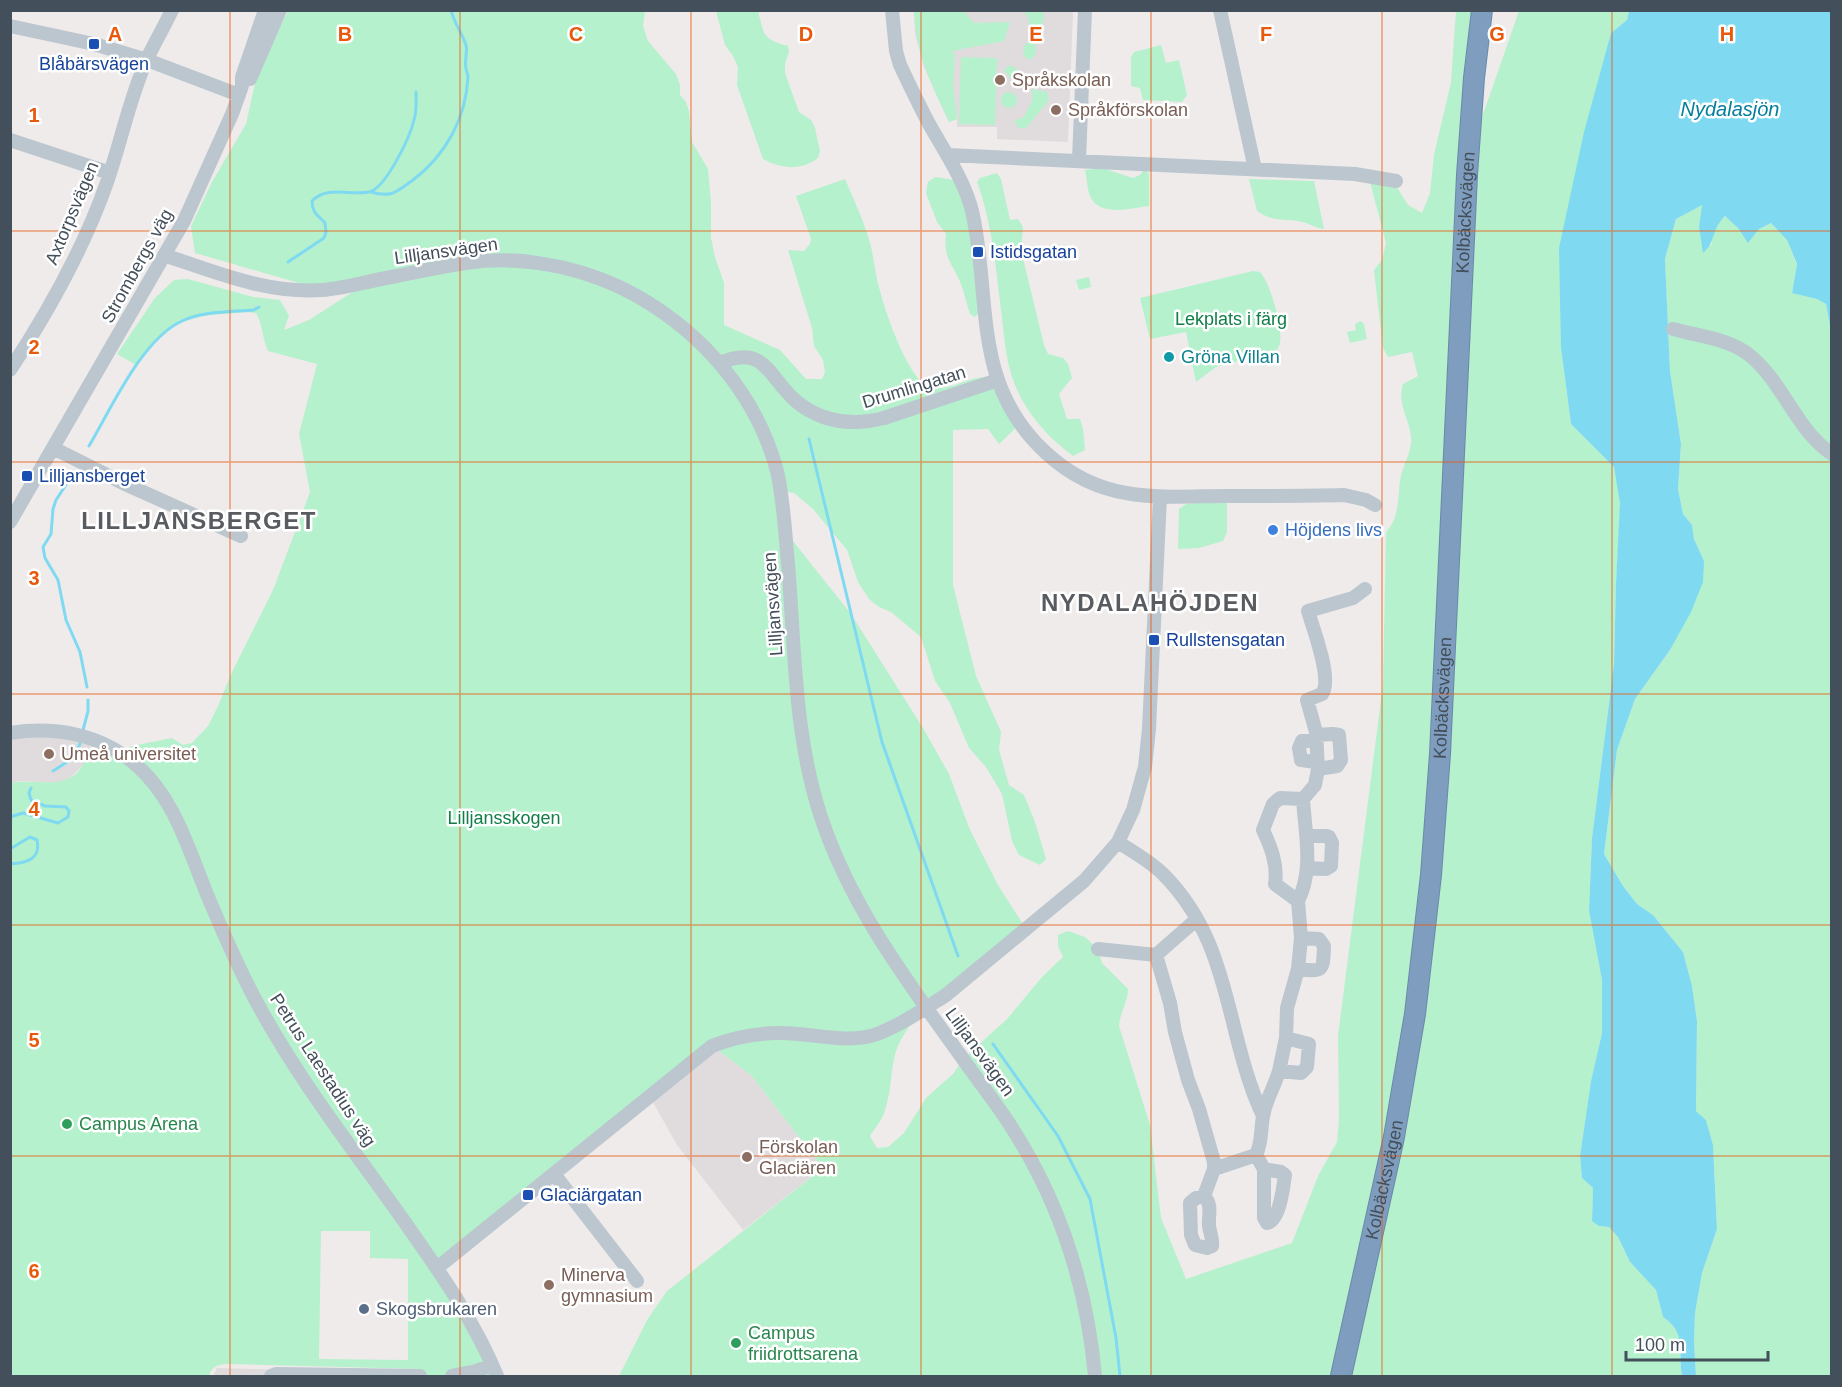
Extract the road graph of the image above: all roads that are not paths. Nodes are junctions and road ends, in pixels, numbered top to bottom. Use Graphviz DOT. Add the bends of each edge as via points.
graph roads {
  1 [pos="172,10"];
  2 [pos="265,10"];
  3 [pos="280,10"];
  4 [pos="892,10"];
  5 [pos="1085,10"];
  6 [pos="1220,10"];
  7 [pos="1482,10"];
  8 [pos="1494,10"];
  9 [pos="10,26"];
  10 [pos="147,60"];
  11 [pos="240,91"];
  12 [pos="10,140"];
  13 [pos="948,155"];
  14 [pos="1079,160"];
  15 [pos="1255,169"];
  16 [pos="110,173"];
  17 [pos="1396,181"];
  18 [pos="164,255"];
  19 [pos="1673,329"];
  20 [pos="720,363"];
  21 [pos="10,370"];
  22 [pos="998,380"];
  23 [pos="53,448"];
  24 [pos="1832,454"];
  25 [pos="1160,497"];
  26 [pos="1375,505"];
  27 [pos="10,522"];
  28 [pos="241,536"];
  29 [pos="1365,589"];
  30 [pos="10,733"];
  31 [pos="1316,738"];
  32 [pos="1317,765"];
  33 [pos="1303,799"];
  34 [pos="1307,836"];
  35 [pos="1118,842"];
  36 [pos="1307,868"];
  37 [pos="1298,901"];
  38 [pos="1197,919"];
  39 [pos="1301,938"];
  40 [pos="1098,949"];
  41 [pos="1156,955"];
  42 [pos="1298,969"];
  43 [pos="926,1008"];
  44 [pos="1286,1038"];
  45 [pos="1279,1071"];
  46 [pos="1263,1116"];
  47 [pos="1256,1155"];
  48 [pos="1214,1169"];
  49 [pos="1264,1169"];
  50 [pos="554,1174"];
  51 [pos="1204,1196"];
  52 [pos="437,1268"];
  53 [pos="637,1281"];
  54 [pos="495,1371"];
  55 [pos="295,1376"];
  56 [pos="271,1377"];
  57 [pos="420,1377"];
  58 [pos="452,1377"];
  59 [pos="1095,1377"];
  60 [pos="1341,1377"];
  61 [pos="1354,1377"];
  1 -- 10 [label="street"];
  2 -- 11 [label="street"];
  3 -- 11 [label="street" via="251,78"];
  4 -- 13 [label="street" via="900,64"];
  5 -- 14 [label="street"];
  6 -- 15 [label="street"];
  7 -- 60 [label="highway, Kolbäcksvägen" via="1467,175 1441,743 1430,886 1415,1014 1394,1137"];
  8 -- 61 [label="highway, Kolbäcksvägen" via="1480,152 1443,875 1416,1081"];
  9 -- 10 [label="street"];
  10 -- 11 [label="street"];
  10 -- 16 [label="street, Axtorpsvägen"];
  11 -- 18 [label="street, Strombergs väg" via="203,181"];
  12 -- 16 [label="street"];
  13 -- 14 [label="street"];
  13 -- 22 [label="street" via="972,210"];
  14 -- 15 [label="street"];
  15 -- 17 [label="street" via="1371,175"];
  16 -- 21 [label="street, Axtorpsvägen" via="76,257"];
  18 -- 20 [label="street, Lilljansvägen" via="238,280 297,290 323,290 482,261 544,264 599,278 634,294 686,330"];
  18 -- 23 [label="street, Strombergs väg"];
  19 -- 24 [label="street" via="1729,343 1747,353 1788,400 1810,435"];
  20 -- 22 [label="street, Drumlingatan" via="738,356 761,362 796,401 829,419 848,423 884,418"];
  20 -- 43 [label="street, Lilljansvägen" via="752,411 777,474 784,516 801,737 820,815 860,909"];
  22 -- 25 [label="street" via="1021,423 1049,456 1096,484"];
  23 -- 27 [label="street, Strombergs väg"];
  23 -- 28 [label="street"];
  25 -- 26 [label="street" via="1344,495"];
  25 -- 35 [label="street" via="1145,767 1135,804"];
  29 -- 31 [label="street" via="1353,598 1308,611 1326,679 1325,692 1307,699"];
  30 -- 52 [label="street, Petrus Laestadius väg" via="41,729 73,733 108,745 154,784 180,827 241,971 284,1050"];
  31 -- 32 [label="street"];
  31 -- 32 [label="street" via="1339,735 1341,760 1337,766"];
  32 -- 33 [label="street" via="1315,785"];
  33 -- 34 [label="street"];
  33 -- 37 [label="street" via="1277,799 1263,830 1275,865 1275,884"];
  34 -- 36 [label="street"];
  34 -- 36 [label="street" via="1326,836 1332,843 1329,868"];
  35 -- 38 [label="street" via="1161,872"];
  35 -- 43 [label="street" via="1084,882"];
  36 -- 37 [label="street"];
  37 -- 39 [label="street"];
  38 -- 41 [label="street"];
  38 -- 46 [label="street" via="1221,972 1252,1093"];
  39 -- 42 [label="street"];
  39 -- 42 [label="street" via="1323,942 1323,966 1318,971"];
  40 -- 41 [label="street"];
  41 -- 48 [label="street"];
  42 -- 44 [label="street" via="1287,1008"];
  43 -- 50 [label="street" via="876,1034 857,1038 774,1033 730,1039 712,1046"];
  43 -- 59 [label="street, Lilljansvägen" via="1012,1128 1042,1180 1080,1282"];
  44 -- 45 [label="street"];
  44 -- 45 [label="street" via="1309,1044 1307,1067 1301,1073"];
  45 -- 46 [label="street"];
  46 -- 47 [label="street"];
  47 -- 48 [label="street"];
  47 -- 49 [label="street"];
  48 -- 51 [label="street"];
  50 -- 52 [label="street"];
  50 -- 53 [label="street"];
  52 -- 54 [label="street, Petrus Laestadius väg" via="470,1319"];
  54 -- 58 [label="street"];
  55 -- 56 [label="street"];
  55 -- 57 [label="street"];
}
